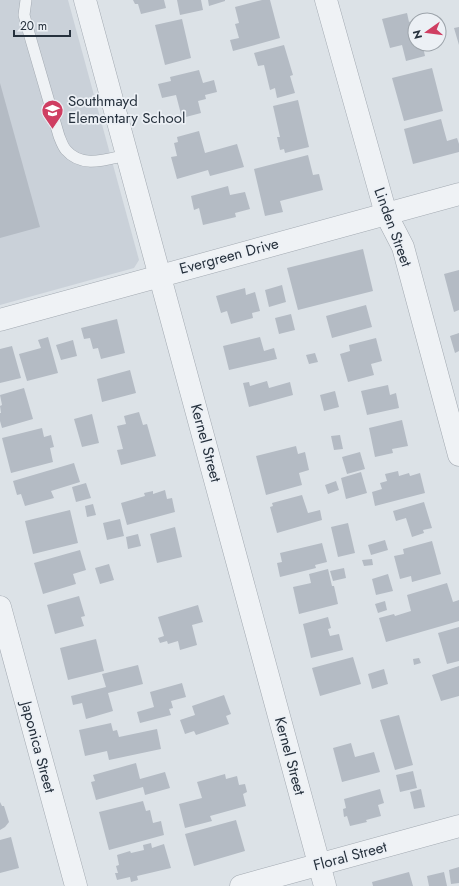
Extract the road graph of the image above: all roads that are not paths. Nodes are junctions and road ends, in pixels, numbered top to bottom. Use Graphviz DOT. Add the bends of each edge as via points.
graph roads {
  1 [pos="26,0"];
  2 [pos="85,0"];
  3 [pos="326,0"];
  4 [pos="127,155"];
  5 [pos="459,194"];
  6 [pos="386,214"];
  7 [pos="160,275"];
  8 [pos="0,320"];
  9 [pos="459,455"];
  10 [pos="0,607"];
  11 [pos="459,826"];
  12 [pos="320,864"];
  13 [pos="76,886"];
  14 [pos="241,886"];
  15 [pos="325,886"];
  1 -- 4 [label="lane" via="24,15 58,136 65,150 76,158 90,162"];
  2 -- 4 [label="street, Kernel Street"];
  3 -- 6 [label="street, Linden Street"];
  4 -- 7 [label="street, Kernel Street"];
  5 -- 6 [label="street, Evergreen Drive"];
  6 -- 7 [label="street, Evergreen Drive"];
  6 -- 9 [label="street, Linden Street" via="403,247"];
  7 -- 8 [label="street, Evergreen Drive"];
  7 -- 12 [label="street, Kernel Street"];
  10 -- 13 [label="street, Japonica Street"];
  11 -- 12 [label="street, Floral Street"];
  12 -- 14 [label="street, Floral Street"];
  12 -- 15 [label="street, Kernel Street"];
}
